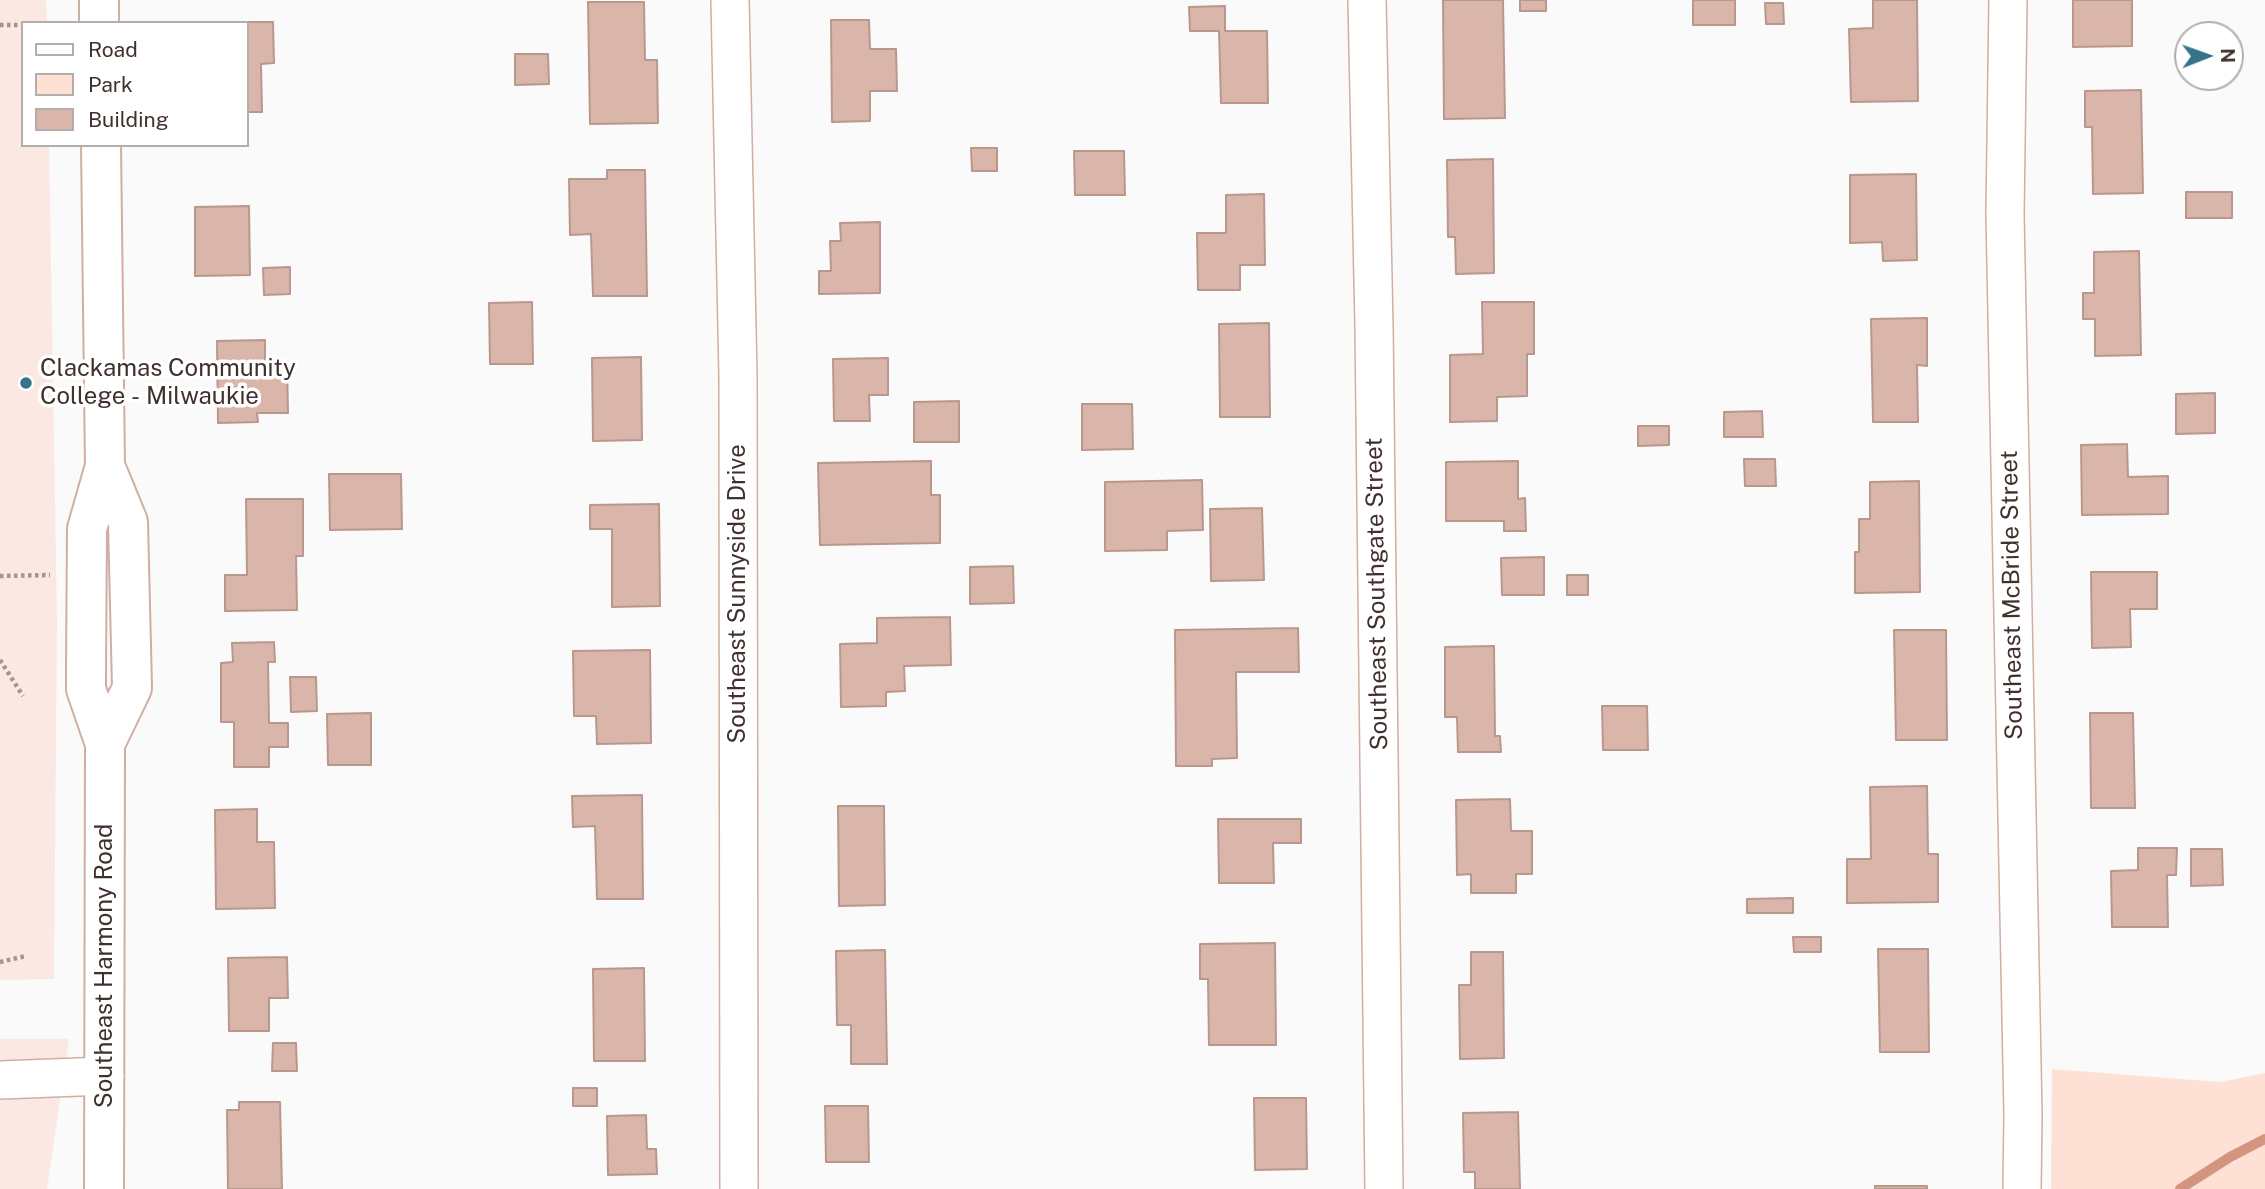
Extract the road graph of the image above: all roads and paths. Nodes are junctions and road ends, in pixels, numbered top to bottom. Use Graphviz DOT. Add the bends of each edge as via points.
graph roads {
  1 [pos="99,0"];
  2 [pos="730,0"];
  3 [pos="1367,0"];
  4 [pos="2008,0"];
  5 [pos="99,21"];
  6 [pos="0,25"];
  7 [pos="21,25"];
  8 [pos="101,147"];
  9 [pos="52,575"];
  10 [pos="0,576"];
  11 [pos="0,660"];
  12 [pos="23,696"];
  13 [pos="26,956"];
  14 [pos="0,962"];
  15 [pos="105,1076"];
  16 [pos="0,1080"];
  17 [pos="104,1189"];
  18 [pos="739,1189"];
  19 [pos="1384,1189"];
  20 [pos="2022,1189"];
  1 -- 5 [label="main road"];
  2 -- 18 [label="street, Southeast Sunnyside Drive" via="738,390"];
  3 -- 19 [label="street, Southeast Southgate Street"];
  4 -- 20 [label="street, Southeast McBride Street" via="2005,214"];
  6 -- 7 [label="path"];
  8 -- 15 [label="main road, Southeast Harmony Road" via="105,466 128,522 132,688 105,744"];
  9 -- 10 [label="path"];
  11 -- 12 [label="path"];
  13 -- 14 [label="path"];
  15 -- 16 [label="street"];
  15 -- 17 [label="main road, Southeast Harmony Road"];
}
